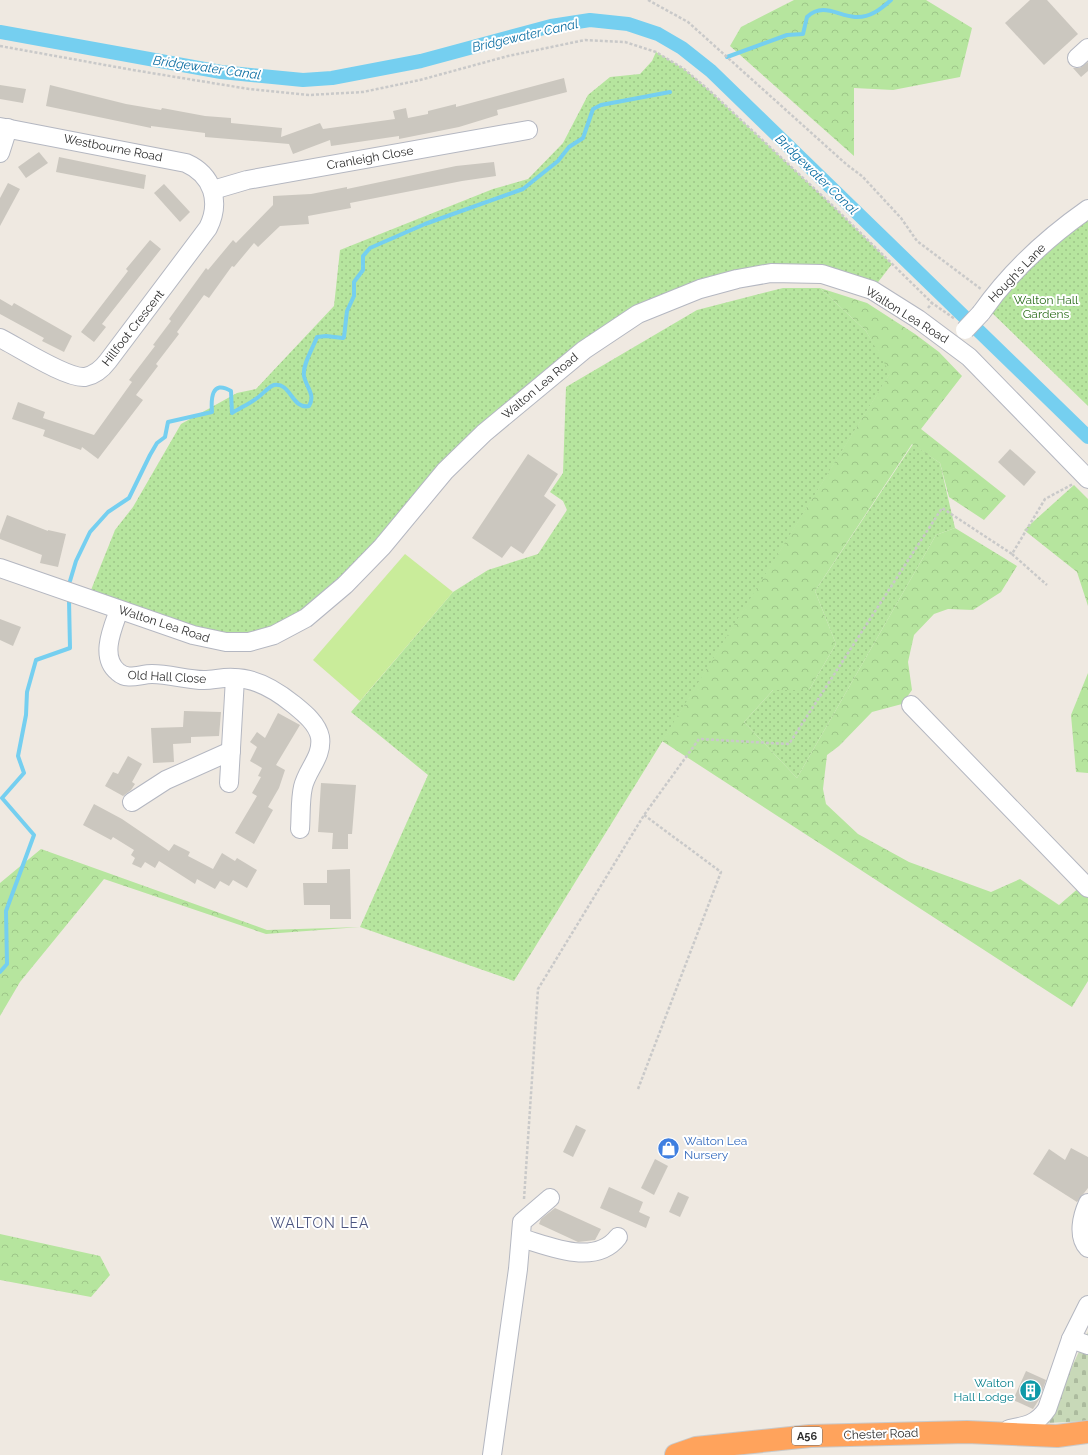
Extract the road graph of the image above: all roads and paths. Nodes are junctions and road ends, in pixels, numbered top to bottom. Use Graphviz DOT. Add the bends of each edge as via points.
graph roads {
  1 [pos="648,0"];
  2 [pos="0,46"];
  3 [pos="4,127"];
  4 [pos="528,130"];
  5 [pos="0,153"];
  6 [pos="213,190"];
  7 [pos="1088,209"];
  8 [pos="980,288"];
  9 [pos="932,303"];
  10 [pos="0,338"];
  11 [pos="953,344"];
  12 [pos="1087,478"];
  13 [pos="1012,554"];
  14 [pos="0,568"];
  15 [pos="1047,585"];
  16 [pos="119,610"];
  17 [pos="235,678"];
  18 [pos="911,705"];
  19 [pos="231,751"];
  20 [pos="229,783"];
  21 [pos="132,802"];
  22 [pos="644,815"];
  23 [pos="300,829"];
  24 [pos="1088,888"];
  25 [pos="638,1089"];
  26 [pos="550,1198"];
  27 [pos="1088,1203"];
  28 [pos="521,1230"];
  29 [pos="618,1237"];
  30 [pos="1088,1248"];
  31 [pos="1088,1306"];
  32 [pos="1071,1339"];
  33 [pos="1088,1345"];
  34 [pos="990,1432"];
  35 [pos="1088,1432"];
  36 [pos="492,1455"];
  37 [pos="676,1455"];
  1 -- 8 [label="path" via="688,22 862,176 901,218 917,241"];
  2 -- 9 [label="path" via="249,89 309,95 364,92 508,56 585,40 625,42 656,52 684,69 833,206"];
  3 -- 5 [label="street"];
  3 -- 6 [label="street, Westbourne Road" via="186,163 200,171"];
  4 -- 6 [label="street, Cranleigh Close" via="247,180"];
  6 -- 10 [label="street, Hillfoot Crescent" via="214,213 208,228 98,371 85,377 69,374"];
  7 -- 11 [label="street, Hough's Lane, bridge" via="1040,247 992,297"];
  11 -- 12 [label="street, Walton Lea Road" via="984,371"];
  11 -- 16 [label="street, Walton Lea Road" via="872,290 822,274 771,274 737,279 700,290 638,314 584,350 490,428 445,471 382,547 345,585 306,618 274,635 249,642 226,642 193,635"];
  12 -- 13 [label="path" via="1045,500"];
  13 -- 15 [label="path"];
  13 -- 22 [label="path" via="942,508 790,744 699,739"];
  14 -- 16 [label="street, Walton Lea Road"];
  16 -- 17 [label="street, Old Hall Close" via="108,650 110,661 116,671 125,676 152,674 203,680"];
  17 -- 19 [label="street"];
  17 -- 23 [label="street, Old Hall Close" via="253,681 270,688 300,710 316,728 320,748 303,787"];
  18 -- 24 [label="street"];
  19 -- 20 [label="street"];
  19 -- 21 [label="street" via="166,780"];
  22 -- 25 [label="path" via="721,872"];
  22 -- 28 [label="path" via="538,989"];
  26 -- 28 [label="street"];
  27 -- 30 [label="street" via="1081,1225"];
  28 -- 29 [label="street" via="562,1250 581,1252 606,1247"];
  28 -- 36 [label="street"];
  31 -- 32 [label="street"];
  32 -- 33 [label="street"];
  32 -- 34 [label="street" via="1047,1409 1040,1419 1031,1425"];
  34 -- 35 [label="highway, Chester Road / A56" via="1057,1436"];
  34 -- 37 [label="highway, Chester Road / A56" via="810,1436 696,1448"];
}
